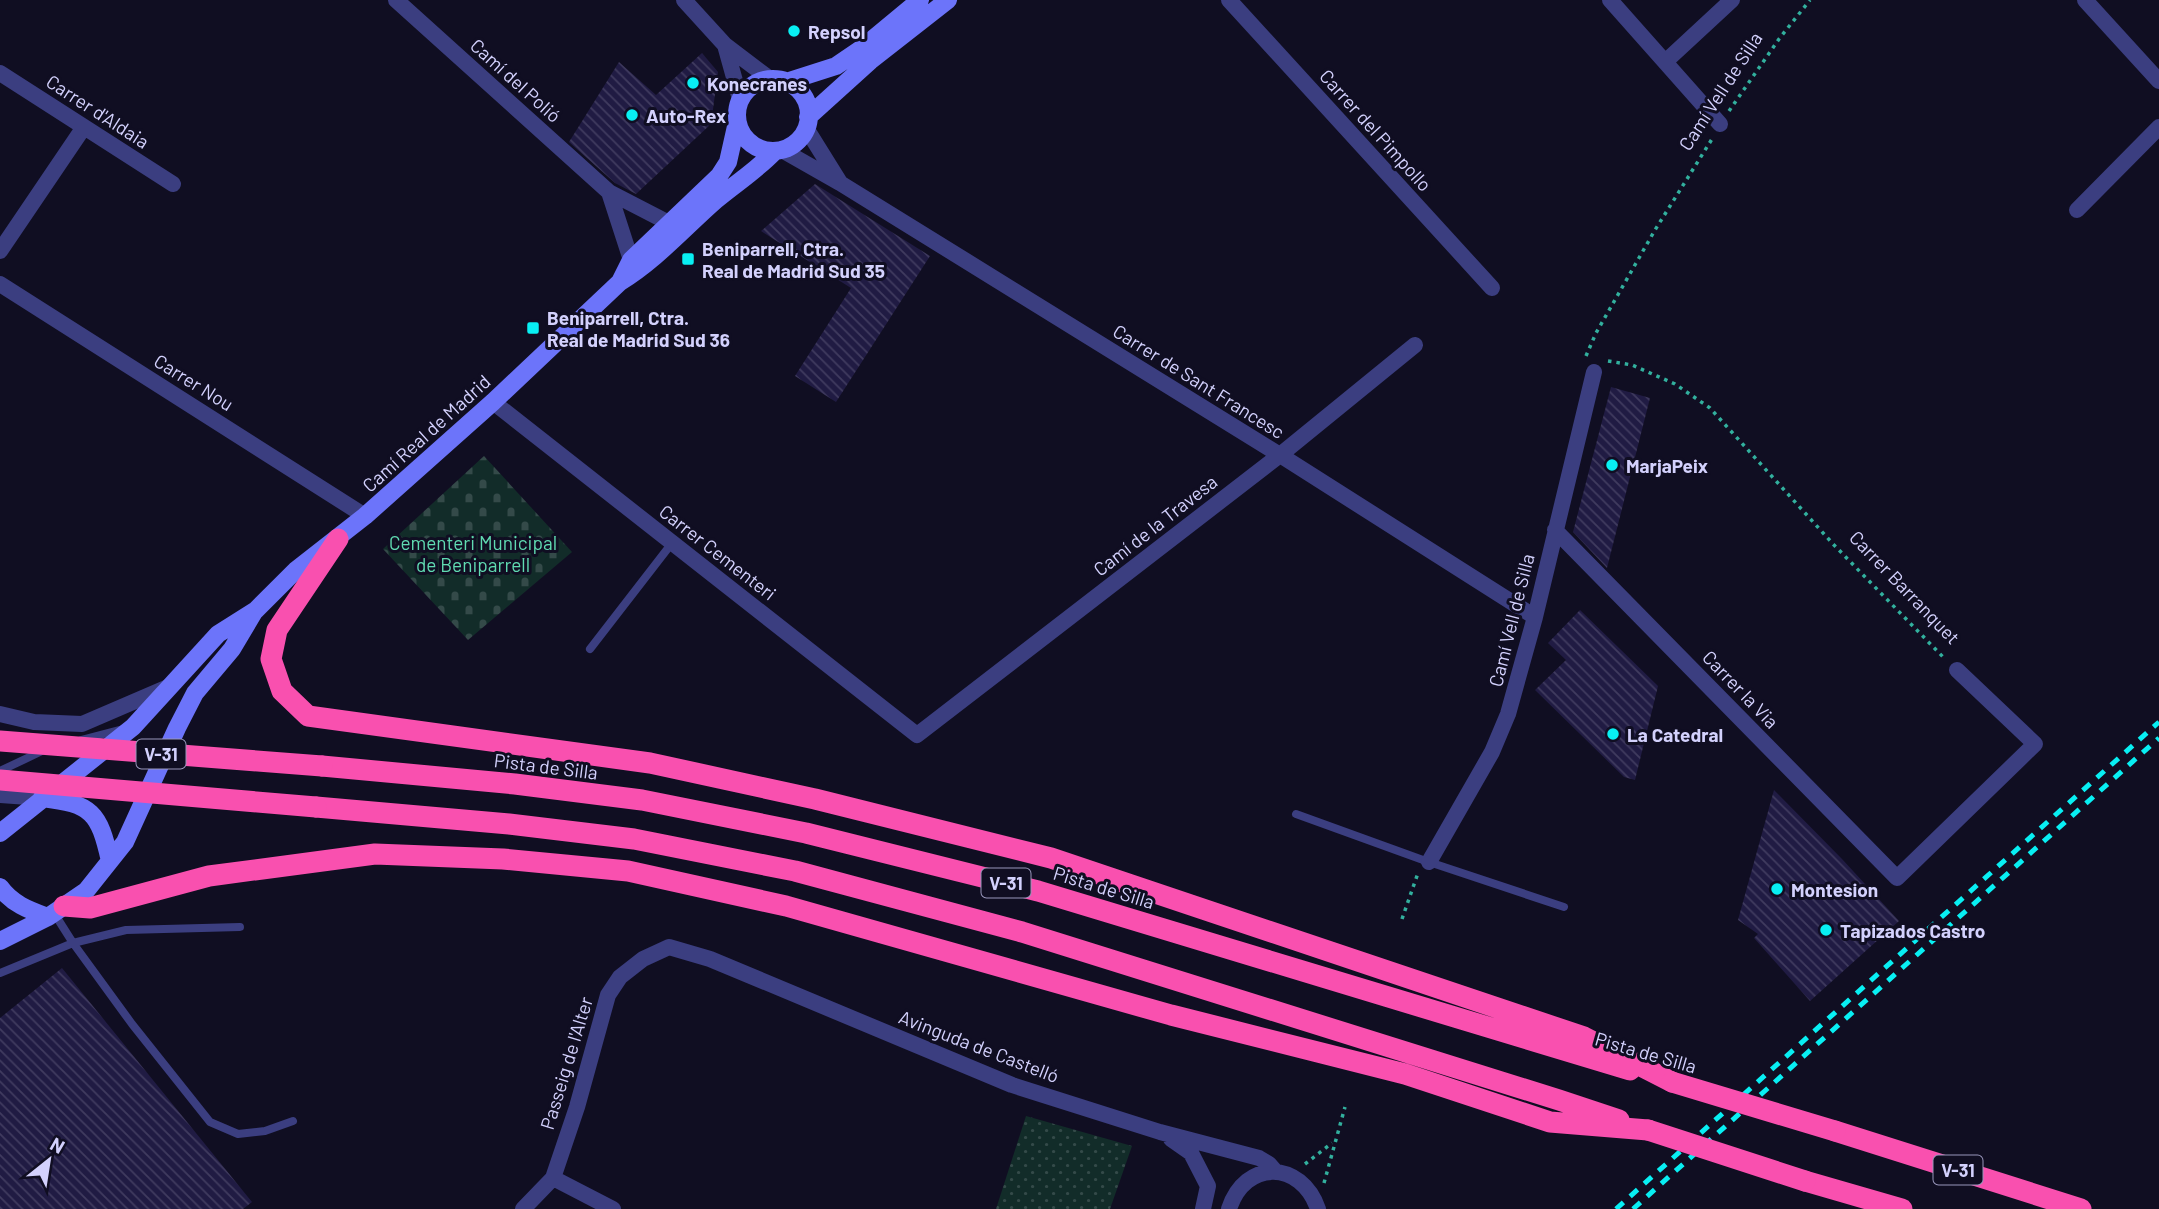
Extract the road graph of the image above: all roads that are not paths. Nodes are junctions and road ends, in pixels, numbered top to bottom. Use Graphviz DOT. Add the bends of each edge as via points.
graph roads {
  1 [pos="396,0"];
  2 [pos="684,0"];
  3 [pos="920,0"];
  4 [pos="948,0"];
  5 [pos="1229,0"];
  6 [pos="1610,0"];
  7 [pos="1732,0"];
  8 [pos="2085,0"];
  9 [pos="725,45"];
  10 [pos="1665,62"];
  11 [pos="0,73"];
  12 [pos="778,81"];
  13 [pos="2159,81"];
  14 [pos="740,99"];
  15 [pos="737,122"];
  16 [pos="807,123"];
  17 [pos="1720,124"];
  18 [pos="84,127"];
  19 [pos="2159,127"];
  20 [pos="778,150"];
  21 [pos="840,183"];
  22 [pos="173,184"];
  23 [pos="609,192"];
  24 [pos="2077,210"];
  25 [pos="669,223"];
  26 [pos="0,251"];
  27 [pos="631,260"];
  28 [pos="620,282"];
  29 [pos="0,284"];
  30 [pos="1492,288"];
  31 [pos="1415,345"];
  32 [pos="1594,372"];
  33 [pos="493,402"];
  34 [pos="1280,455"];
  35 [pos="365,516"];
  36 [pos="1555,530"];
  37 [pos="338,539"];
  38 [pos="672,542"];
  39 [pos="256,610"];
  40 [pos="1535,617"];
  41 [pos="590,649"];
  42 [pos="1956,670"];
  43 [pos="168,687"];
  44 [pos="0,714"];
  45 [pos="132,727"];
  46 [pos="917,735"];
  47 [pos="0,741"];
  48 [pos="0,771"];
  49 [pos="0,780"];
  50 [pos="0,795"];
  51 [pos="42,798"];
  52 [pos="1296,814"];
  53 [pos="0,833"];
  54 [pos="110,861"];
  55 [pos="1429,862"];
  56 [pos="1897,878"];
  57 [pos="0,887"];
  58 [pos="1564,907"];
  59 [pos="55,912"];
  60 [pos="240,927"];
  61 [pos="0,941"];
  62 [pos="73,943"];
  63 [pos="669,947"];
  64 [pos="0,972"];
  65 [pos="1672,1082"];
  66 [pos="293,1121"];
  67 [pos="1648,1130"];
  68 [pos="1160,1132"];
  69 [pos="1283,1173"];
  70 [pos="553,1178"];
  71 [pos="1320,1201"];
  72 [pos="523,1209"];
  73 [pos="613,1209"];
  74 [pos="1203,1209"];
  75 [pos="1229,1209"];
  76 [pos="1902,1209"];
  77 [pos="2081,1209"];
  1 -- 23 [label="street, Camí del Polió"];
  2 -- 9 [label="street"];
  3 -- 12 [label="street" via="836,66"];
  4 -- 16 [label="street" via="870,61"];
  5 -- 30 [label="street, Carrer del Pimpollo"];
  6 -- 10 [label="street"];
  7 -- 10 [label="street"];
  8 -- 13 [label="street"];
  9 -- 12 [label="street"];
  9 -- 14 [label="street"];
  10 -- 17 [label="street"];
  11 -- 18 [label="street, Carrer d'Aldaia"];
  12 -- 14 [label="street" via="753,85"];
  12 -- 16 [label="street" via="803,96"];
  14 -- 15 [label="street"];
  15 -- 20 [label="street" via="740,132 755,146"];
  15 -- 25 [label="street, Camí Real de Madrid" via="728,163"];
  16 -- 20 [label="street" via="797,142"];
  16 -- 21 [label="street, Carrer de Sant Francesc"];
  18 -- 22 [label="street, Carrer d'Aldaia"];
  18 -- 26 [label="street"];
  19 -- 24 [label="street"];
  20 -- 21 [label="street, Carrer de Sant Francesc"];
  20 -- 28 [label="street, Camí Real de Madrid" via="642,269"];
  21 -- 34 [label="street, Carrer de Sant Francesc"];
  23 -- 25 [label="street, Camí del Polió"];
  23 -- 27 [label="street"];
  25 -- 27 [label="street, Camí Real de Madrid"];
  27 -- 28 [label="street, Camí Real de Madrid"];
  28 -- 33 [label="street, Camí Real de Madrid"];
  29 -- 35 [label="street, Carrer Nou"];
  31 -- 34 [label="street, Camí de la Travesa"];
  32 -- 36 [label="street, Camí Vell de Silla"];
  33 -- 35 [label="street, Camí Real de Madrid"];
  33 -- 38 [label="street, Carrer Cementeri"];
  34 -- 40 [label="street, Carrer de Sant Francesc"];
  34 -- 46 [label="street, Camí de la Travesa"];
  35 -- 37 [label="street, Camí Real de Madrid"];
  36 -- 40 [label="street, Camí Vell de Silla"];
  36 -- 56 [label="street, Carrer la Via"];
  37 -- 39 [label="street, Camí Real de Madrid" via="296,570"];
  37 -- 65 [label="highway" via="277,630 271,659 282,691 308,716 649,763 1051,858 1584,1037"];
  38 -- 41 [label="lane"];
  38 -- 46 [label="street, Carrer Cementeri"];
  39 -- 43 [label="street, Camí Real de Madrid" via="218,634"];
  39 -- 54 [label="street, Camí Real de Madrid" via="232,649 195,693 125,842"];
  40 -- 55 [label="street, Camí Vell de Silla" via="1501,732"];
  42 -- 56 [label="street, Carrer Barranquet" via="2035,744"];
  43 -- 44 [label="street" via="82,724 34,722"];
  43 -- 45 [label="street, Camí Real de Madrid"];
  45 -- 48 [label="lane" via="35,752"];
  45 -- 51 [label="street, Camí Real de Madrid"];
  47 -- 65 [label="highway, Pista de Silla / V-31, bridge" via="515,784 642,800 806,833 1038,891"];
  49 -- 67 [label="highway, V-31, bridge" via="509,824 634,839 795,872 1022,933"];
  50 -- 51 [label="street"];
  51 -- 53 [label="street, Camí Real de Madrid"];
  51 -- 54 [label="street" via="71,801 92,813 104,832"];
  52 -- 55 [label="lane"];
  54 -- 59 [label="street, Camí Real de Madrid" via="86,891"];
  55 -- 58 [label="lane"];
  57 -- 59 [label="street" via="25,909"];
  59 -- 61 [label="street, Camí Real de Madrid"];
  59 -- 62 [label="lane"];
  59 -- 67 [label="highway" via="90,908 209,876 374,854 503,859 628,871 786,906 1171,1015 1405,1074 1550,1122"];
  60 -- 62 [label="lane" via="126,930"];
  62 -- 64 [label="lane"];
  62 -- 66 [label="lane" via="211,1122 237,1134"];
  63 -- 68 [label="street, Avinguda de Castelló" via="710,959 1012,1085"];
  63 -- 70 [label="street, Passeig de l'Alter" via="620,977 608,995"];
  65 -- 77 [label="highway, Pista de Silla / V-31, bridge"];
  67 -- 76 [label="highway, V-31, bridge"];
  68 -- 69 [label="street, Avinguda de Castelló" via="1259,1158"];
  68 -- 74 [label="street" via="1191,1153 1208,1186"];
  69 -- 71 [label="street, Avinguda de Castelló" via="1303,1183"];
  69 -- 75 [label="street" via="1251,1177 1233,1196"];
  70 -- 72 [label="street, Passeig de l'Alter"];
  70 -- 73 [label="street"];
}
